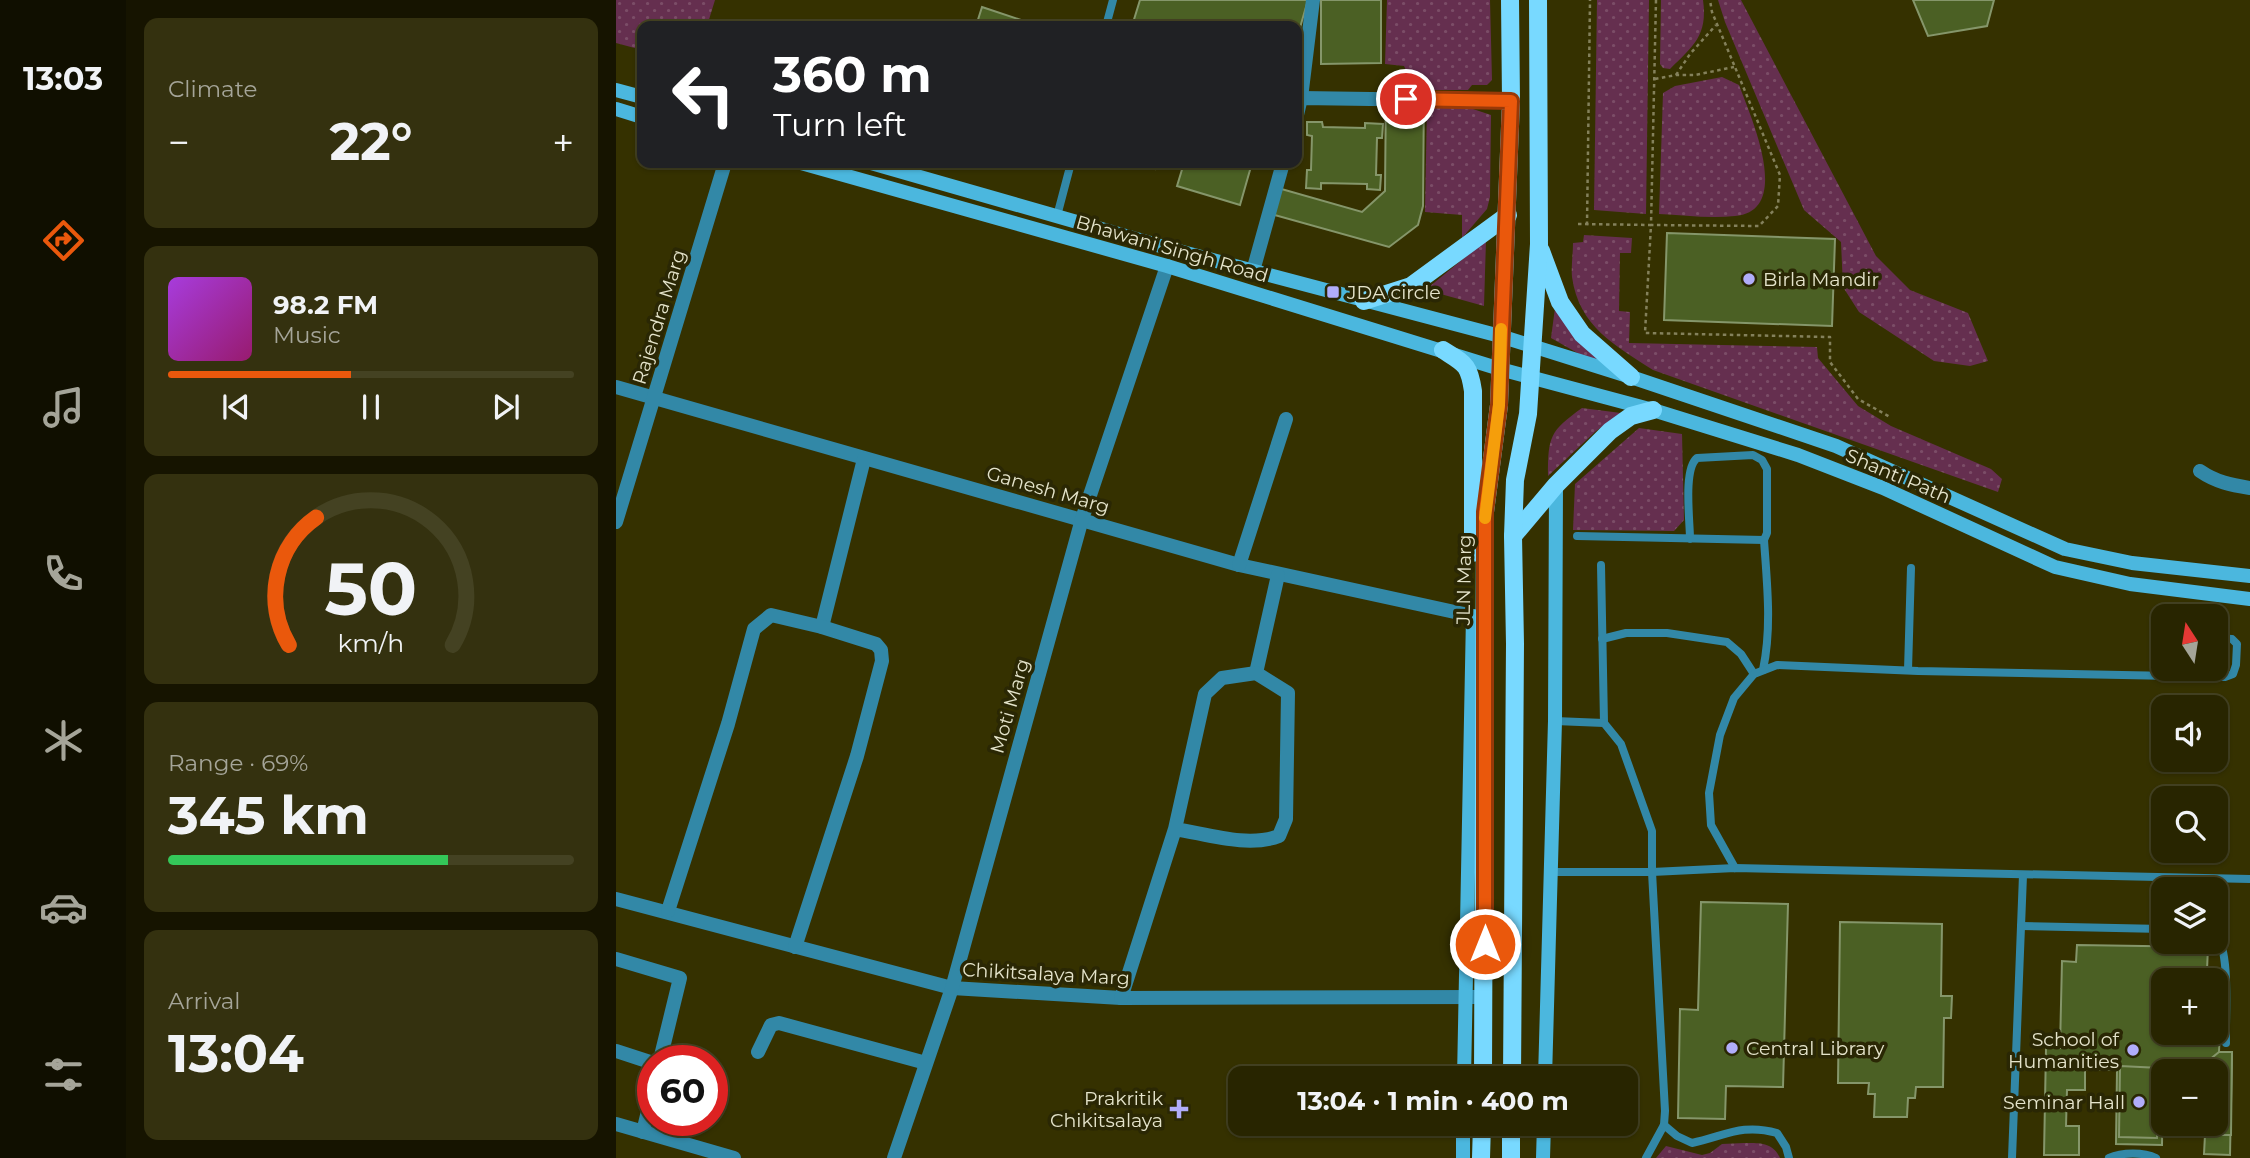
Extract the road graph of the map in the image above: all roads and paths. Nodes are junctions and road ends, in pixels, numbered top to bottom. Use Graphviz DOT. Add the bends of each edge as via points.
graph roads {
  1 [pos="1113,0"];
  2 [pos="1313,0"];
  3 [pos="1510,0"];
  4 [pos="1538,0"];
  5 [pos="1590,0"];
  6 [pos="1656,0"];
  7 [pos="1710,0"];
  8 [pos="1107,21"];
  9 [pos="1717,24"];
  10 [pos="1734,66"];
  11 [pos="1676,75"];
  12 [pos="1655,79"];
  13 [pos="616,90"];
  14 [pos="1302,90"];
  15 [pos="637,96"];
  16 [pos="1302,98"];
  17 [pos="1511,101"];
  18 [pos="616,109"];
  19 [pos="637,115"];
  20 [pos="723,168"];
  21 [pos="820,168"];
  22 [pos="889,168"];
  23 [pos="1070,168"];
  24 [pos="1282,168"];
  25 [pos="1507,215"];
  26 [pos="1057,216"];
  27 [pos="1578,225"];
  28 [pos="1587,225"];
  29 [pos="1651,225"];
  30 [pos="1539,245"];
  31 [pos="1167,266"];
  32 [pos="1253,271"];
  33 [pos="1364,301"];
  34 [pos="1500,337"];
  35 [pos="1531,345"];
  36 [pos="1443,350"];
  37 [pos="1500,369"];
  38 [pos="1631,377"];
  39 [pos="1531,378"];
  40 [pos="616,387"];
  41 [pos="654,398"];
  42 [pos="1653,410"];
  43 [pos="1890,417"];
  44 [pos="1286,419"];
  45 [pos="864,459"];
  46 [pos="2200,471"];
  47 [pos="1556,485"];
  48 [pos="2250,488"];
  49 [pos="1082,519"];
  50 [pos="616,522"];
  51 [pos="1513,536"];
  52 [pos="1577,536"];
  53 [pos="1690,539"];
  54 [pos="1764,540"];
  55 [pos="1239,565"];
  56 [pos="1601,565"];
  57 [pos="1911,568"];
  58 [pos="1278,575"];
  59 [pos="2250,576"];
  60 [pos="2250,599"];
  61 [pos="1479,619"];
  62 [pos="822,627"];
  63 [pos="1602,639"];
  64 [pos="2228,639"];
  65 [pos="1763,670"];
  66 [pos="1908,670"];
  67 [pos="1256,673"];
  68 [pos="1754,674"];
  69 [pos="2151,675"];
  70 [pos="2228,676"];
  71 [pos="1555,720"];
  72 [pos="1604,723"];
  73 [pos="1175,829"];
  74 [pos="1735,868"];
  75 [pos="1551,872"];
  76 [pos="1652,872"];
  77 [pos="2023,875"];
  78 [pos="2250,878"];
  79 [pos="616,899"];
  80 [pos="668,911"];
  81 [pos="2021,926"];
  82 [pos="2151,929"];
  83 [pos="795,947"];
  84 [pos="616,959"];
  85 [pos="952,988"];
  86 [pos="1465,997"];
  87 [pos="1485,997"];
  88 [pos="1121,998"];
  89 [pos="664,1045"];
  90 [pos="616,1051"];
  91 [pos="758,1052"];
  92 [pos="637,1058"];
  93 [pos="926,1063"];
  94 [pos="1464,1066"];
  95 [pos="1483,1066"];
  96 [pos="1512,1066"];
  97 [pos="1545,1066"];
  98 [pos="616,1124"];
  99 [pos="1664,1125"];
  100 [pos="637,1130"];
  101 [pos="657,1136"];
  102 [pos="1463,1136"];
  103 [pos="1482,1136"];
  104 [pos="1511,1136"];
  105 [pos="1544,1136"];
  106 [pos="734,1158"];
  107 [pos="894,1158"];
  108 [pos="1463,1158"];
  109 [pos="1481,1158"];
  110 [pos="1511,1158"];
  111 [pos="1544,1158"];
  112 [pos="1646,1158"];
  113 [pos="1789,1158"];
  114 [pos="2011,1158"];
  115 [pos="2109,1158"];
  116 [pos="2156,1158"];
  1 -- 8 [label="lane"];
  2 -- 14 [label="street"];
  3 -- 17 [label="main road, JLN Marg"];
  4 -- 30 [label="main road"];
  5 -- 28 [label="path"];
  6 -- 12 [label="path"];
  7 -- 9 [label="path"];
  9 -- 10 [label="path"];
  9 -- 11 [label="path"];
  10 -- 11 [label="path"];
  10 -- 29 [label="path" via="1780,175 1778,206 1759,226"];
  11 -- 12 [label="path"];
  12 -- 29 [label="path"];
  13 -- 15 [label="main road"];
  16 -- 17 [label="street"];
  17 -- 25 [label="main road, JLN Marg"];
  18 -- 19 [label="main road"];
  20 -- 41 [label="street, Rajendra Marg"];
  21 -- 31 [label="main road, Bhawani Singh Road"];
  22 -- 26 [label="main road, Bhawani Singh Road"];
  23 -- 26 [label="lane"];
  24 -- 32 [label="street"];
  25 -- 33 [label="main road" via="1411,285"];
  25 -- 34 [label="main road, JLN Marg"];
  26 -- 32 [label="main road, Bhawani Singh Road"];
  27 -- 28 [label="path"];
  28 -- 29 [label="path"];
  29 -- 43 [label="path" via="1645,333 1830,337 1830,362 1858,399"];
  30 -- 35 [label="main road"];
  30 -- 38 [label="main road" via="1560,302 1582,334"];
  31 -- 36 [label="main road, Bhawani Singh Road"];
  31 -- 49 [label="street, Moti Marg"];
  32 -- 33 [label="main road, Bhawani Singh Road"];
  33 -- 34 [label="main road, Bhawani Singh Road"];
  34 -- 35 [label="main road, Bhawani Singh Road"];
  34 -- 37 [label="main road, JLN Marg"];
  35 -- 38 [label="main road, Bhawani Singh Road"];
  35 -- 39 [label="main road"];
  36 -- 37 [label="main road, Bhawani Singh Road"];
  36 -- 61 [label="main road" via="1470,372 1473,391"];
  37 -- 39 [label="main road, Bhawani Singh Road"];
  37 -- 61 [label="main road, JLN Marg"];
  38 -- 59 [label="main road, Bhawani Singh Road" via="1836,446 2065,549 2132,563"];
  39 -- 42 [label="main road, Shanti Path"];
  39 -- 51 [label="main road" via="1515,480"];
  40 -- 41 [label="street, Ganesh Marg"];
  41 -- 45 [label="street, Ganesh Marg"];
  41 -- 50 [label="street, Rajendra Marg"];
  42 -- 47 [label="main road" via="1630,416 1610,431"];
  42 -- 60 [label="main road, Shanti Path" via="1883,488 2055,566 2130,584"];
  44 -- 55 [label="street"];
  45 -- 49 [label="street, Ganesh Marg"];
  45 -- 62 [label="street"];
  46 -- 48 [label="street" via="2219,482"];
  47 -- 51 [label="main road"];
  47 -- 71 [label="main road"];
  49 -- 55 [label="street, Ganesh Marg"];
  49 -- 85 [label="street, Moti Marg"];
  51 -- 96 [label="main road"];
  52 -- 53 [label="lane"];
  53 -- 54 [label="lane"];
  53 -- 54 [label="lane" via="1692,461 1753,455 1767,469 1768,533"];
  54 -- 65 [label="lane" via="1769,609"];
  55 -- 58 [label="street, Ganesh Marg"];
  56 -- 63 [label="lane"];
  57 -- 66 [label="lane"];
  58 -- 61 [label="street, Ganesh Marg"];
  58 -- 67 [label="street"];
  61 -- 86 [label="main road"];
  61 -- 87 [label="main road, JLN Marg"];
  62 -- 80 [label="street" via="771,615 754,629"];
  62 -- 83 [label="street" via="876,643 882,661 858,756"];
  63 -- 68 [label="lane" via="1626,633 1667,633 1727,642"];
  63 -- 72 [label="lane"];
  64 -- 70 [label="lane" via="2237,644 2236,665"];
  65 -- 66 [label="lane" via="1777,665"];
  65 -- 68 [label="lane"];
  66 -- 69 [label="lane"];
  67 -- 73 [label="street" via="1222,678 1205,694"];
  67 -- 73 [label="street" via="1288,693 1286,819 1279,836 1245,840"];
  68 -- 74 [label="lane" via="1734,698 1720,735 1709,793 1711,825"];
  71 -- 72 [label="lane"];
  71 -- 75 [label="main road"];
  72 -- 76 [label="lane" via="1621,744 1652,831"];
  73 -- 88 [label="street"];
  74 -- 76 [label="lane"];
  74 -- 77 [label="lane"];
  75 -- 76 [label="lane"];
  75 -- 97 [label="main road"];
  76 -- 99 [label="lane"];
  77 -- 78 [label="lane"];
  77 -- 81 [label="lane"];
  79 -- 80 [label="street, Chikitsalaya Marg"];
  80 -- 83 [label="street, Chikitsalaya Marg"];
  81 -- 82 [label="lane"];
  81 -- 114 [label="lane"];
  83 -- 85 [label="street, Chikitsalaya Marg"];
  84 -- 89 [label="street" via="680,978"];
  85 -- 88 [label="street, Chikitsalaya Marg"];
  85 -- 93 [label="street, Moti Marg"];
  86 -- 87 [label="street, Chikitsalaya Marg"];
  86 -- 88 [label="street, Chikitsalaya Marg"];
  86 -- 94 [label="main road"];
  87 -- 95 [label="main road, JLN Marg"];
  90 -- 92 [label="street"];
  91 -- 93 [label="street" via="771,1024 779,1023"];
  93 -- 107 [label="street, Moti Marg"];
  98 -- 100 [label="street"];
  99 -- 112 [label="lane"];
  99 -- 113 [label="lane" via="1692,1143 1720,1133 1759,1128 1777,1133"];
  101 -- 106 [label="street"];
  102 -- 108 [label="main road"];
  103 -- 109 [label="main road"];
  104 -- 110 [label="main road"];
  105 -- 111 [label="main road"];
  115 -- 116 [label="lane" via="2147,1154"];
}
